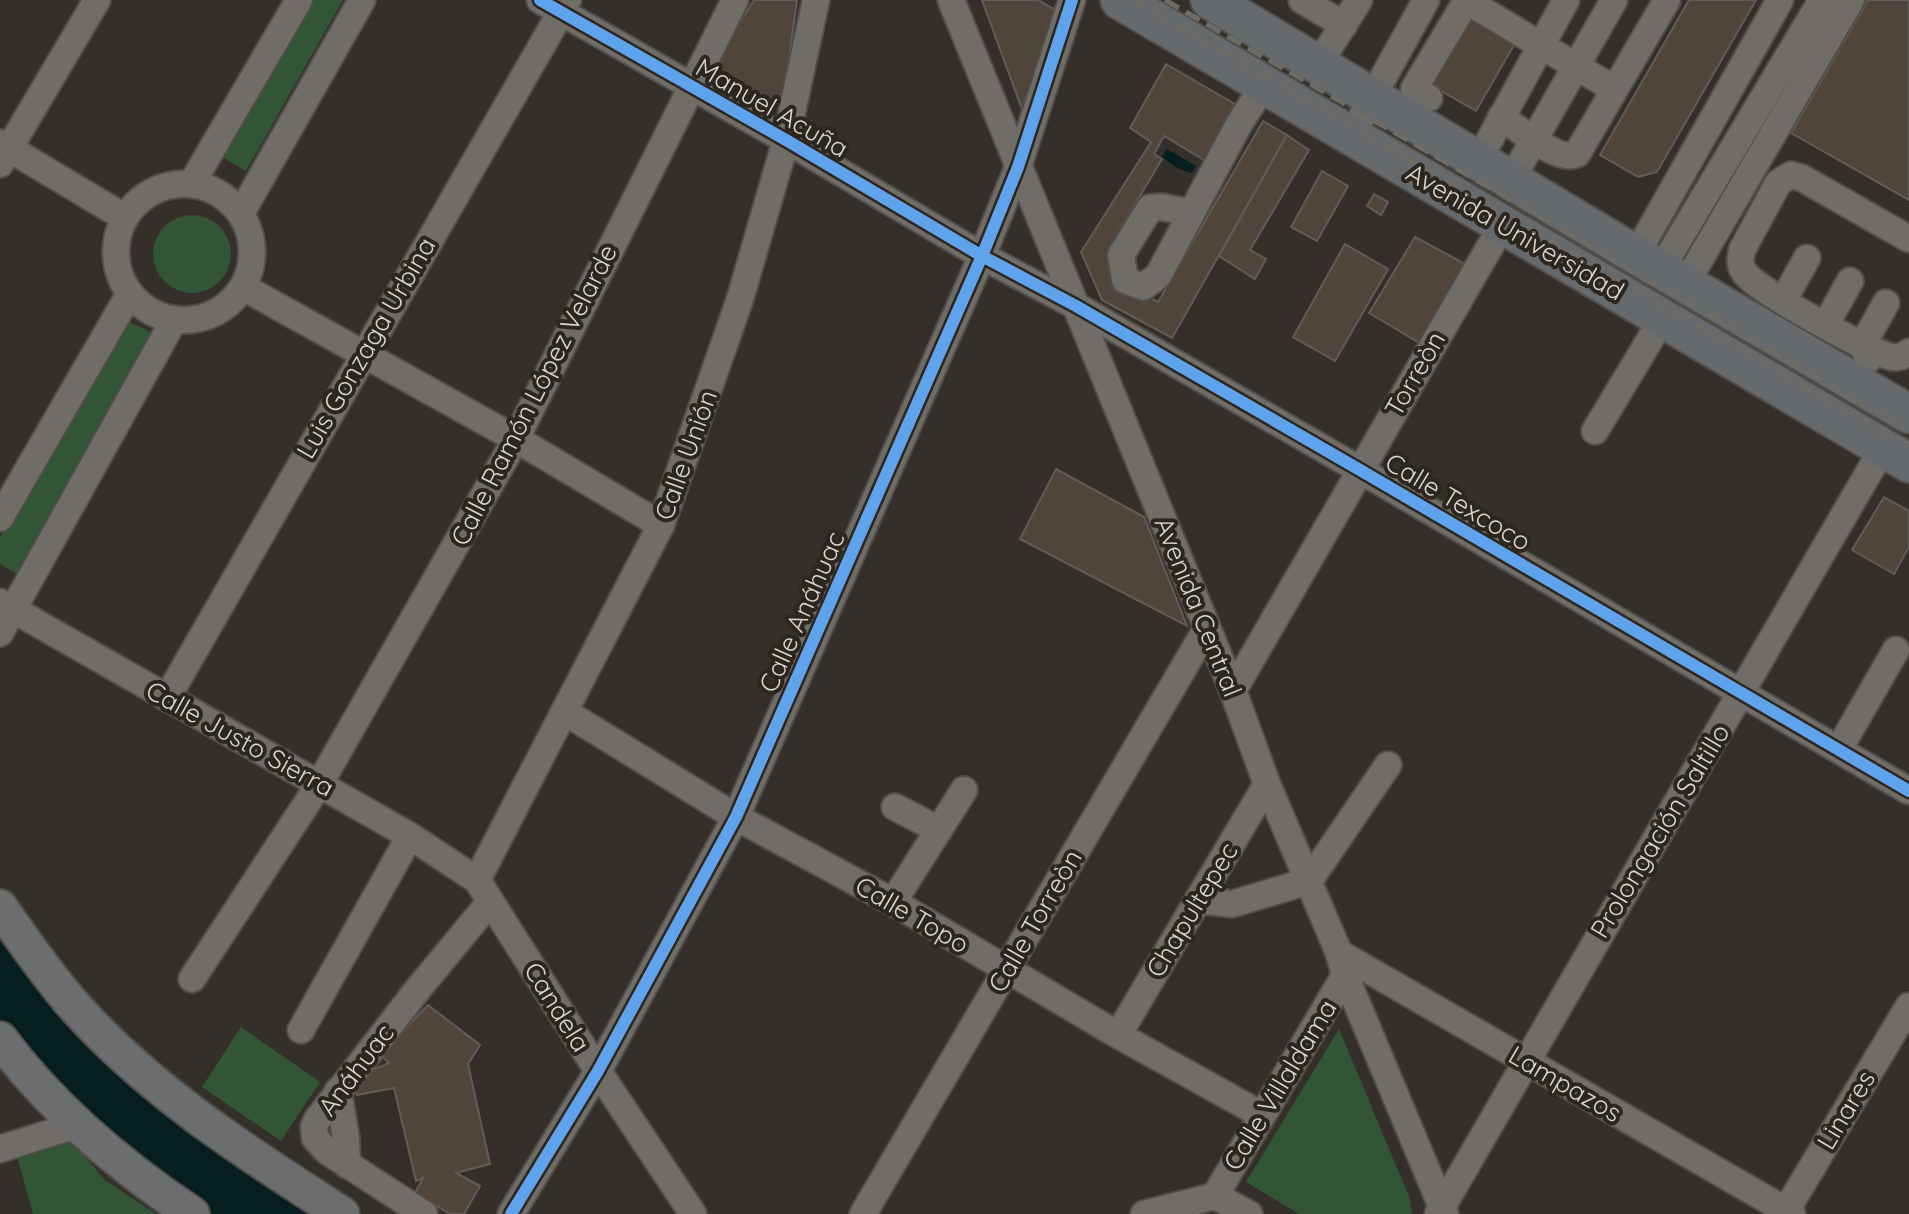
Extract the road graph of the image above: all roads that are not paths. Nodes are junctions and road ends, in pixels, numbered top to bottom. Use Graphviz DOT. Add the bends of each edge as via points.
graph roads {
  1 [pos="97,0"];
  2 [pos="299,0"];
  3 [pos="362,0"];
  4 [pos="735,0"];
  5 [pos="816,0"];
  6 [pos="951,0"];
  7 [pos="1072,0"];
  8 [pos="1120,0"];
  9 [pos="1210,0"];
  10 [pos="1302,0"];
  11 [pos="1359,0"];
  12 [pos="1467,0"];
  13 [pos="1566,0"];
  14 [pos="1614,0"];
  15 [pos="1667,0"];
  16 [pos="1780,0"];
  17 [pos="1822,0"];
  18 [pos="1851,0"];
  19 [pos="556,4"];
  20 [pos="1422,8"];
  21 [pos="1344,25"];
  22 [pos="1757,41"];
  23 [pos="1540,44"];
  24 [pos="1786,59"];
  25 [pos="1576,64"];
  26 [pos="1318,65"];
  27 [pos="1264,85"];
  28 [pos="691,86"];
  29 [pos="1614,89"];
  30 [pos="1372,98"];
  31 [pos="1429,98"];
  32 [pos="1501,117"];
  33 [pos="1351,136"];
  34 [pos="1533,139"];
  35 [pos="786,140"];
  36 [pos="3,152"];
  37 [pos="1478,161"];
  38 [pos="1018,167"];
  39 [pos="1511,180"];
  40 [pos="192,183"];
  41 [pos="1675,187"];
  42 [pos="1701,202"];
  43 [pos="241,213"];
  44 [pos="1191,213"];
  45 [pos="124,217"];
  46 [pos="1503,224"];
  47 [pos="1768,237"];
  48 [pos="1909,239"];
  49 [pos="982,256"];
  50 [pos="1807,258"];
  51 [pos="1672,276"];
  52 [pos="1746,276"];
  53 [pos="1850,281"];
  54 [pos="243,287"];
  55 [pos="129,295"];
  56 [pos="1778,298"];
  57 [pos="1886,303"];
  58 [pos="1076,306"];
  59 [pos="1663,318"];
  60 [pos="174,320"];
  61 [pos="1826,324"];
  62 [pos="1863,344"];
  63 [pos="1909,352"];
  64 [pos="364,353"];
  65 [pos="1895,406"];
  66 [pos="1595,431"];
  67 [pos="516,439"];
  68 [pos="1896,456"];
  69 [pos="1360,470"];
  70 [pos="0,518"];
  71 [pos="661,525"];
  72 [pos="6,606"];
  73 [pos="1207,628"];
  74 [pos="0,633"];
  75 [pos="1896,650"];
  76 [pos="1233,691"];
  77 [pos="1741,695"];
  78 [pos="167,698"];
  79 [pos="565,712"];
  80 [pos="1839,749"];
  81 [pos="1388,765"];
  82 [pos="320,783"];
  83 [pos="1267,784"];
  84 [pos="964,790"];
  85 [pos="1909,791"];
  86 [pos="895,807"];
  87 [pos="736,817"];
  88 [pos="939,830"];
  89 [pos="410,836"];
  90 [pos="1309,881"];
  91 [pos="484,891"];
  92 [pos="1198,900"];
  93 [pos="893,902"];
  94 [pos="0,907"];
  95 [pos="1342,964"];
  96 [pos="1006,970"];
  97 [pos="192,979"];
  98 [pos="1909,1006"];
  99 [pos="301,1030"];
  100 [pos="1118,1035"];
  101 [pos="0,1039"];
  102 [pos="1525,1060"];
  103 [pos="598,1071"];
  104 [pos="1262,1115"];
  105 [pos="79,1124"];
  106 [pos="0,1149"];
  107 [pos="1215,1196"];
  108 [pos="1442,1212"];
  109 [pos="1787,1213"];
  110 [pos="192,1214"];
  111 [pos="342,1214"];
  112 [pos="424,1214"];
  113 [pos="511,1214"];
  114 [pos="693,1214"];
  115 [pos="863,1214"];
  116 [pos="1144,1214"];
  117 [pos="1249,1214"];
  1 -- 36 [label="street"];
  2 -- 40 [label="street"];
  3 -- 43 [label="street"];
  4 -- 28 [label="street, Calle Ramón López Velarde"];
  5 -- 35 [label="street, Calle Unión"];
  6 -- 38 [label="street, Avenida Central"];
  7 -- 38 [label="street, Calle Anáhuac"];
  8 -- 27 [label="highway, Avenida Universidad"];
  9 -- 26 [label="highway, Avenida Universidad"];
  10 -- 21 [label="street"];
  11 -- 21 [label="street"];
  12 -- 23 [label="street"];
  12 -- 31 [label="street" via="1414,89"];
  13 -- 23 [label="street"];
  14 -- 25 [label="street"];
  15 -- 29 [label="street"];
  16 -- 22 [label="street"];
  17 -- 24 [label="street"];
  18 -- 51 [label="street"];
  19 -- 28 [label="street, Manuel Acuña"];
  19 -- 64 [label="street, Luis Gonzaga Urbina"];
  20 -- 30 [label="street"];
  21 -- 26 [label="street"];
  22 -- 24 [label="street"];
  22 -- 41 [label="street"];
  23 -- 25 [label="street"];
  23 -- 32 [label="street"];
  24 -- 42 [label="street"];
  25 -- 29 [label="street"];
  25 -- 34 [label="street"];
  26 -- 30 [label="highway, Avenida Universidad"];
  27 -- 33 [label="highway, Avenida Universidad"];
  27 -- 44 [label="street"];
  28 -- 35 [label="street, Manuel Acuña"];
  28 -- 67 [label="street, Calle Ramón López Velarde"];
  29 -- 34 [label="street" via="1577,154 1558,154"];
  30 -- 33 [label="street"];
  30 -- 37 [label="highway, Avenida Universidad"];
  32 -- 34 [label="street"];
  32 -- 37 [label="street"];
  33 -- 46 [label="highway, Avenida Universidad"];
  34 -- 39 [label="street"];
  35 -- 49 [label="street, Manuel Acuña"];
  35 -- 71 [label="street, Calle Unión" via="740,299"];
  36 -- 45 [label="street"];
  37 -- 39 [label="highway, Avenida Universidad"];
  38 -- 49 [label="street, Calle Anáhuac"];
  38 -- 58 [label="street, Avenida Central"];
  39 -- 51 [label="highway, Avenida Universidad"];
  40 -- 43 [label="street" via="219,193"];
  40 -- 45 [label="street" via="153,190"];
  41 -- 42 [label="street"];
  41 -- 51 [label="street"];
  42 -- 51 [label="street"];
  43 -- 54 [label="street" via="252,250"];
  45 -- 55 [label="street" via="115,257"];
  46 -- 59 [label="highway, Avenida Universidad"];
  46 -- 69 [label="street, Torreòn"];
  47 -- 52 [label="street"];
  48 -- 52 [label="street" via="1791,175 1778,183 1742,250 1739,262"];
  49 -- 58 [label="street, Calle Texcoco"];
  49 -- 87 [label="street, Calle Anáhuac"];
  50 -- 56 [label="street"];
  51 -- 56 [label="street"];
  51 -- 65 [label="highway, Avenida Universidad"];
  52 -- 56 [label="street"];
  53 -- 61 [label="street"];
  54 -- 60 [label="street" via="213,314"];
  54 -- 64 [label="street"];
  55 -- 60 [label="street" via="149,312"];
  55 -- 70 [label="street"];
  56 -- 61 [label="street"];
  57 -- 62 [label="street"];
  58 -- 69 [label="street, Calle Texcoco"];
  58 -- 73 [label="street, Avenida Central"];
  59 -- 66 [label="street"];
  59 -- 68 [label="highway, Avenida Universidad"];
  60 -- 72 [label="street"];
  61 -- 62 [label="street"];
  62 -- 63 [label="street" via="1891,357"];
  62 -- 65 [label="street"];
  64 -- 67 [label="street"];
  64 -- 78 [label="street, Luis Gonzaga Urbina"];
  67 -- 71 [label="street"];
  67 -- 82 [label="street, Calle Ramón López Velarde"];
  68 -- 77 [label="street, Prolongación Saltillo"];
  69 -- 76 [label="street, Torreòn"];
  69 -- 77 [label="street, Calle Texcoco"];
  71 -- 79 [label="street, Calle Unión"];
  72 -- 74 [label="street"];
  72 -- 78 [label="street, Calle Justo Sierra"];
  73 -- 76 [label="street, Avenida Central"];
  73 -- 96 [label="street, Calle Torreòn"];
  75 -- 80 [label="street"];
  76 -- 83 [label="street, Avenida Central"];
  77 -- 80 [label="street, Calle Texcoco"];
  77 -- 102 [label="street, Prolongación Saltillo"];
  78 -- 82 [label="street, Calle Justo Sierra"];
  79 -- 87 [label="street, Calle Topo"];
  79 -- 91 [label="street, Calle Unión"];
  80 -- 85 [label="street, Calle Texcoco"];
  81 -- 90 [label="street"];
  82 -- 89 [label="street, Calle Justo Sierra"];
  82 -- 97 [label="street, Calle Ramón López Velarde"];
  83 -- 90 [label="street, Avenida Central"];
  83 -- 92 [label="street, Chapultepec"];
  84 -- 88 [label="street"];
  86 -- 88 [label="street"];
  87 -- 93 [label="street, Calle Topo"];
  87 -- 103 [label="street, Calle Anáhuac"];
  88 -- 93 [label="street"];
  89 -- 91 [label="street, Calle Justo Sierra"];
  89 -- 99 [label="street"];
  90 -- 92 [label="street" via="1232,904"];
  90 -- 95 [label="street, Avenida Central"];
  91 -- 103 [label="street, Candela"];
  91 -- 112 [label="street, Anáhuac" via="317,1120 314,1132 319,1144 347,1165"];
  92 -- 100 [label="street, Chapultepec"];
  93 -- 96 [label="street, Calle Topo"];
  94 -- 111 [label="main road" via="70,1001 146,1075 217,1131"];
  95 -- 102 [label="street, Lampazos"];
  95 -- 104 [label="street, Calle Villaldama"];
  95 -- 108 [label="street, Avenida Central"];
  96 -- 100 [label="street, Calle Topo"];
  96 -- 115 [label="street, Calle Torreòn"];
  98 -- 109 [label="street, Linares"];
  100 -- 104 [label="street, Calle Topo"];
  101 -- 105 [label="main road" via="31,1079"];
  102 -- 108 [label="street, Prolongación Saltillo"];
  102 -- 109 [label="street, Lampazos"];
  103 -- 113 [label="street, Calle Anáhuac"];
  103 -- 114 [label="street, Candela"];
  104 -- 107 [label="street, Calle Villaldama"];
  105 -- 106 [label="street"];
  105 -- 110 [label="main road" via="114,1157"];
  107 -- 116 [label="street, Calle Villaldama"];
  107 -- 117 [label="street, Calle Villaldama"];
}
